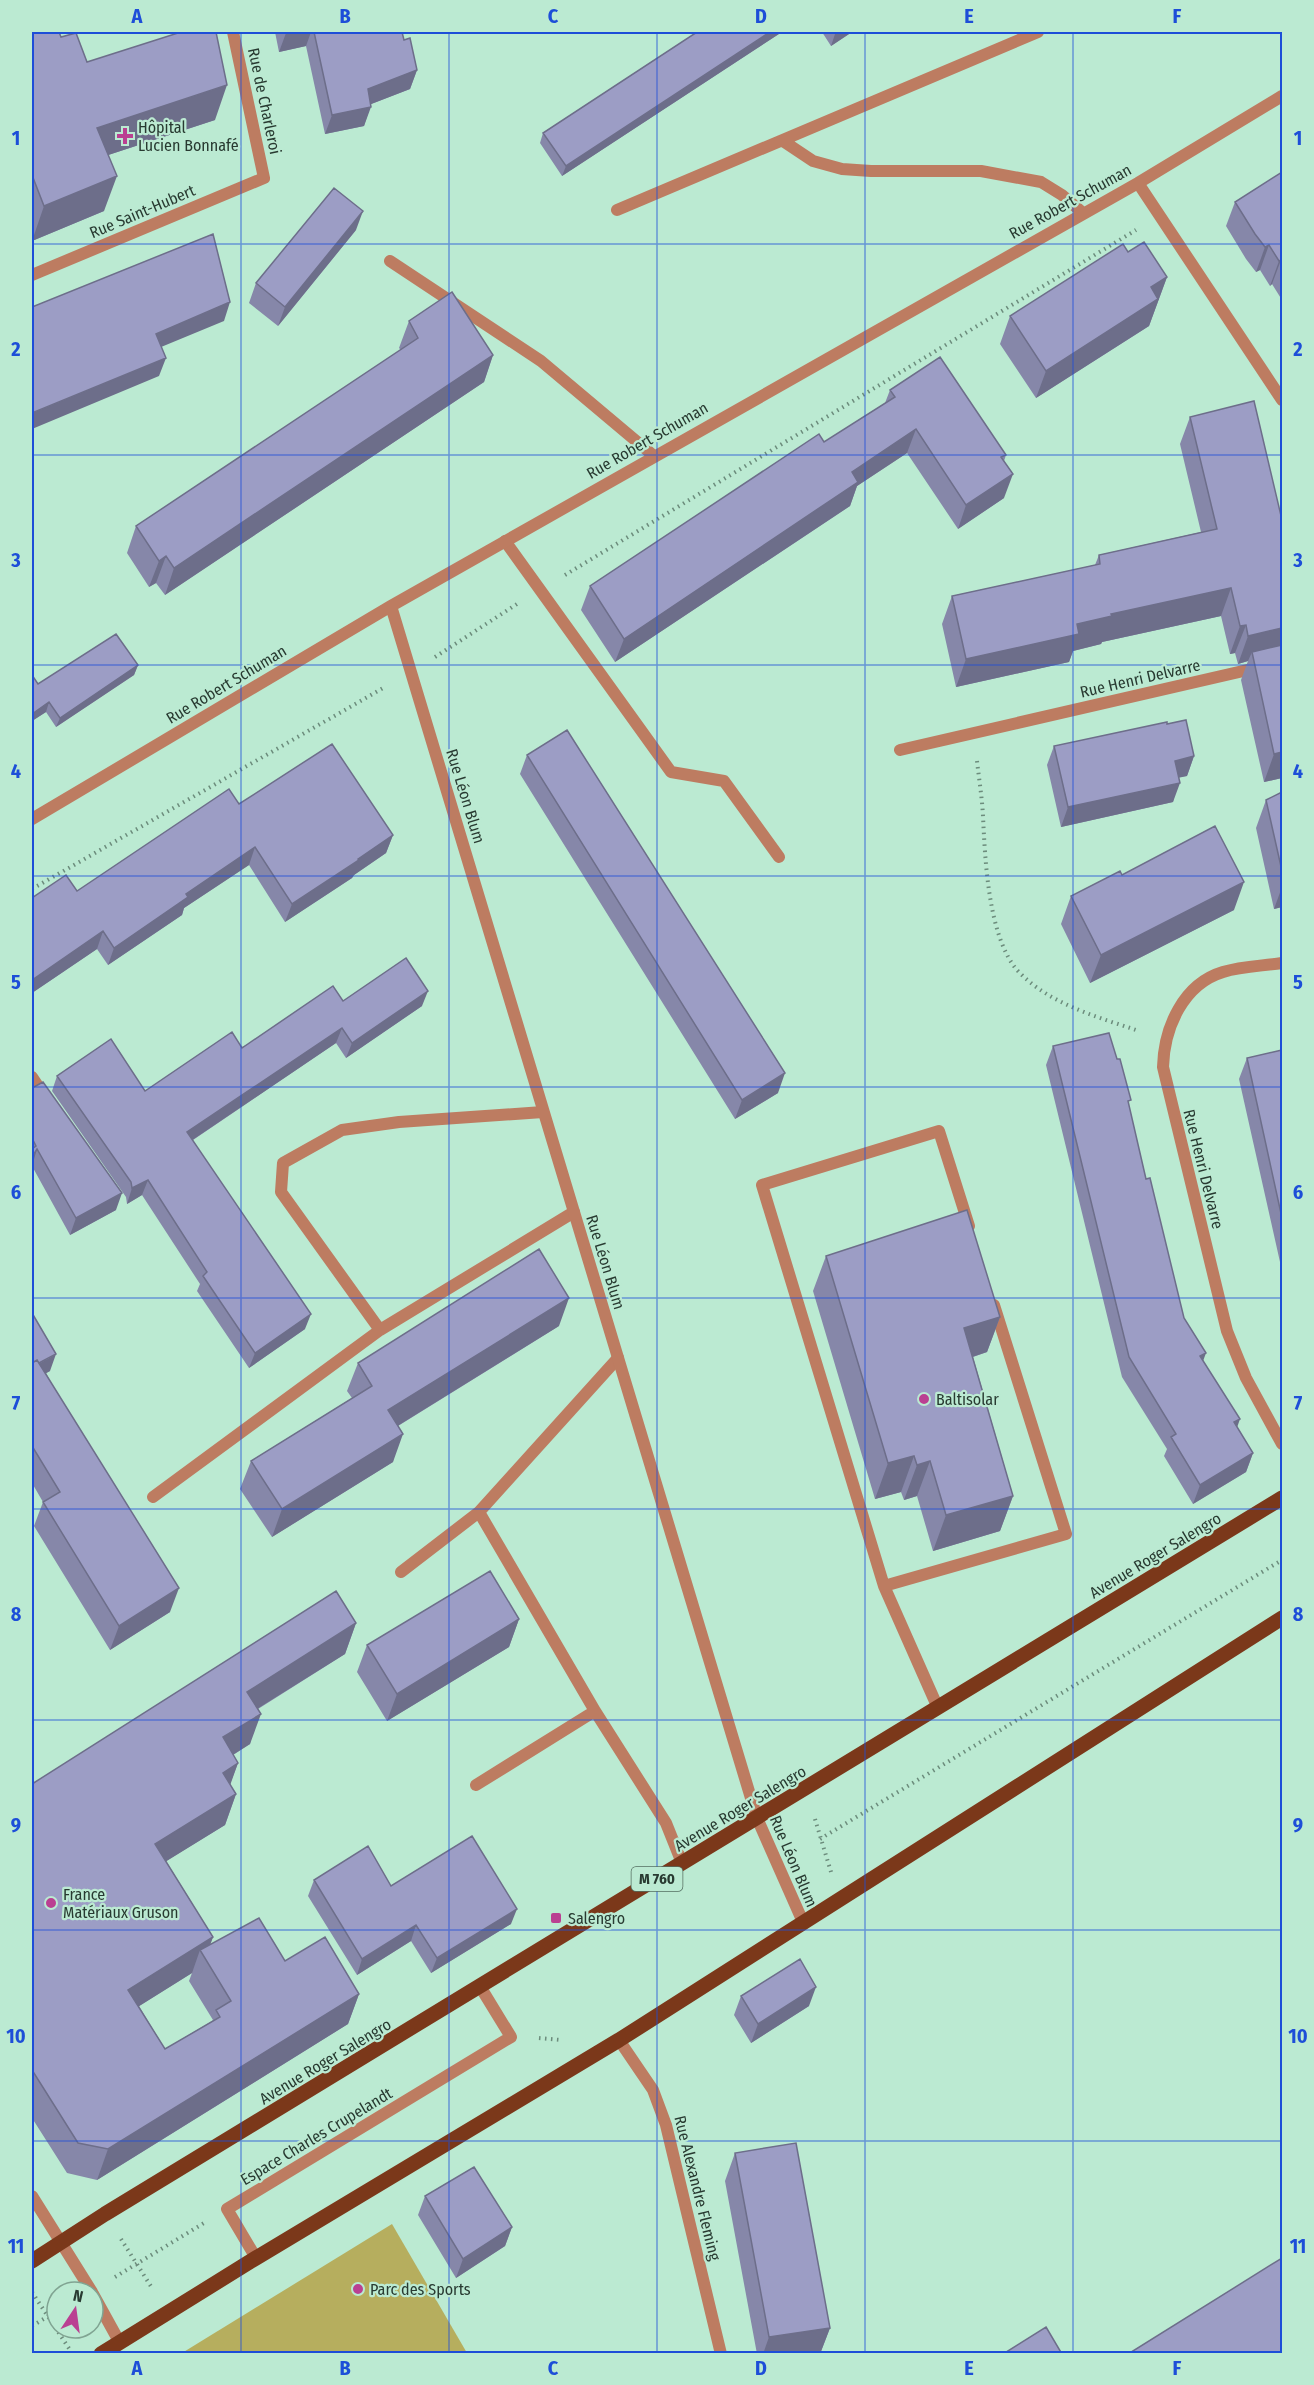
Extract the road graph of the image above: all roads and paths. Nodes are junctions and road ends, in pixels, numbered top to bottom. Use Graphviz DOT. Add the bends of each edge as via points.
graph roads {
  1 [pos="233,32"];
  2 [pos="1038,32"];
  3 [pos="1282,96"];
  4 [pos="783,141"];
  5 [pos="264,178"];
  6 [pos="1137,183"];
  7 [pos="617,210"];
  8 [pos="1083,213"];
  9 [pos="1161,215"];
  10 [pos="390,261"];
  11 [pos="32,275"];
  12 [pos="1282,400"];
  13 [pos="654,456"];
  14 [pos="505,540"];
  15 [pos="540,590"];
  16 [pos="391,606"];
  17 [pos="1282,662"];
  18 [pos="411,672"];
  19 [pos="974,734"];
  20 [pos="900,750"];
  21 [pos="32,819"];
  22 [pos="779,857"];
  23 [pos="32,889"];
  24 [pos="1282,963"];
  25 [pos="1166,1041"];
  26 [pos="32,1077"];
  27 [pos="52,1106"];
  28 [pos="543,1112"];
  29 [pos="574,1212"];
  30 [pos="975,1242"];
  31 [pos="989,1287"];
  32 [pos="380,1330"];
  33 [pos="618,1358"];
  34 [pos="1282,1444"];
  35 [pos="153,1497"];
  36 [pos="1282,1498"];
  37 [pos="479,1512"];
  38 [pos="1282,1560"];
  39 [pos="401,1572"];
  40 [pos="884,1586"];
  41 [pos="1282,1618"];
  42 [pos="938,1708"];
  43 [pos="595,1712"];
  44 [pos="476,1785"];
  45 [pos="807,1788"];
  46 [pos="757,1818"];
  47 [pos="820,1839"];
  48 [pos="682,1863"];
  49 [pos="841,1901"];
  50 [pos="802,1922"];
  51 [pos="481,1988"];
  52 [pos="619,2040"];
  53 [pos="32,2196"];
  54 [pos="227,2209"];
  55 [pos="115,2231"];
  56 [pos="61,2243"];
  57 [pos="256,2258"];
  58 [pos="32,2261"];
  59 [pos="137,2264"];
  60 [pos="84,2280"];
  61 [pos="105,2284"];
  62 [pos="32,2292"];
  63 [pos="156,2294"];
  64 [pos="45,2312"];
  65 [pos="105,2316"];
  66 [pos="45,2318"];
  67 [pos="32,2326"];
  68 [pos="63,2340"];
  69 [pos="120,2343"];
  70 [pos="72,2354"];
  71 [pos="101,2354"];
  72 [pos="721,2354"];
  1 -- 5 [label="street, Rue de Charleroi"];
  2 -- 4 [label="street"];
  3 -- 6 [label="street, Rue Robert Schuman"];
  4 -- 7 [label="street"];
  4 -- 8 [label="street" via="813,161 842,169 981,171 1041,182"];
  5 -- 11 [label="street, Rue Saint-Hubert"];
  6 -- 8 [label="street, Rue Robert Schuman"];
  6 -- 9 [label="street"];
  8 -- 13 [label="street, Rue Robert Schuman"];
  9 -- 12 [label="street"];
  9 -- 15 [label="path"];
  10 -- 13 [label="street" via="542,361"];
  13 -- 14 [label="street, Rue Robert Schuman"];
  14 -- 15 [label="street"];
  14 -- 16 [label="street, Rue Robert Schuman"];
  15 -- 18 [label="path"];
  15 -- 22 [label="street" via="671,772 724,781"];
  16 -- 18 [label="street, Rue Léon Blum"];
  16 -- 21 [label="street, Rue Robert Schuman"];
  17 -- 19 [label="street, Rue Henri Delvarre"];
  18 -- 23 [label="path"];
  18 -- 28 [label="street, Rue Léon Blum"];
  19 -- 20 [label="street, Rue Henri Delvarre"];
  19 -- 25 [label="path" via="986,874 1001,937 1017,970 1075,1009"];
  24 -- 25 [label="street, Rue Henri Delvarre" via="1222,972 1202,982 1183,1002"];
  25 -- 34 [label="street, Rue Henri Delvarre" via="1164,1077 1221,1310 1246,1378"];
  26 -- 27 [label="street"];
  28 -- 29 [label="street, Rue Léon Blum"];
  28 -- 32 [label="street" via="342,1130 284,1163 281,1192"];
  29 -- 32 [label="street"];
  29 -- 33 [label="street, Rue Léon Blum"];
  30 -- 40 [label="street" via="939,1131 762,1185"];
  31 -- 40 [label="street" via="1066,1533"];
  32 -- 35 [label="street"];
  33 -- 37 [label="street"];
  33 -- 46 [label="street, Rue Léon Blum"];
  36 -- 42 [label="main road, Avenue Roger Salengro / M 760"];
  37 -- 39 [label="street"];
  37 -- 43 [label="street"];
  38 -- 47 [label="path"];
  40 -- 42 [label="street"];
  41 -- 49 [label="main road"];
  42 -- 45 [label="main road, Avenue Roger Salengro / M 760"];
  43 -- 44 [label="street"];
  43 -- 48 [label="street" via="666,1823"];
  45 -- 46 [label="main road, Avenue Roger Salengro / M 760"];
  45 -- 47 [label="path"];
  46 -- 48 [label="main road, Avenue Roger Salengro / M 760"];
  46 -- 50 [label="street, Rue Léon Blum"];
  47 -- 49 [label="path"];
  48 -- 51 [label="main road, Avenue Roger Salengro / M 760"];
  49 -- 50 [label="main road"];
  50 -- 52 [label="main road"];
  51 -- 54 [label="street, Espace Charles Crupelandt" via="511,2037"];
  51 -- 56 [label="main road, Avenue Roger Salengro / M 760"];
  52 -- 57 [label="main road"];
  52 -- 72 [label="street, Rue Alexandre Fleming" via="652,2090 666,2125"];
  53 -- 56 [label="street"];
  54 -- 57 [label="street"];
  54 -- 59 [label="path"];
  55 -- 59 [label="path"];
  56 -- 58 [label="main road, Avenue Roger Salengro / M 760"];
  56 -- 60 [label="street"];
  57 -- 69 [label="main road"];
  59 -- 61 [label="path"];
  59 -- 63 [label="path"];
  62 -- 64 [label="path"];
  65 -- 69 [label="street"];
  66 -- 67 [label="path"];
  68 -- 70 [label="path"];
  69 -- 71 [label="main road"];
}
